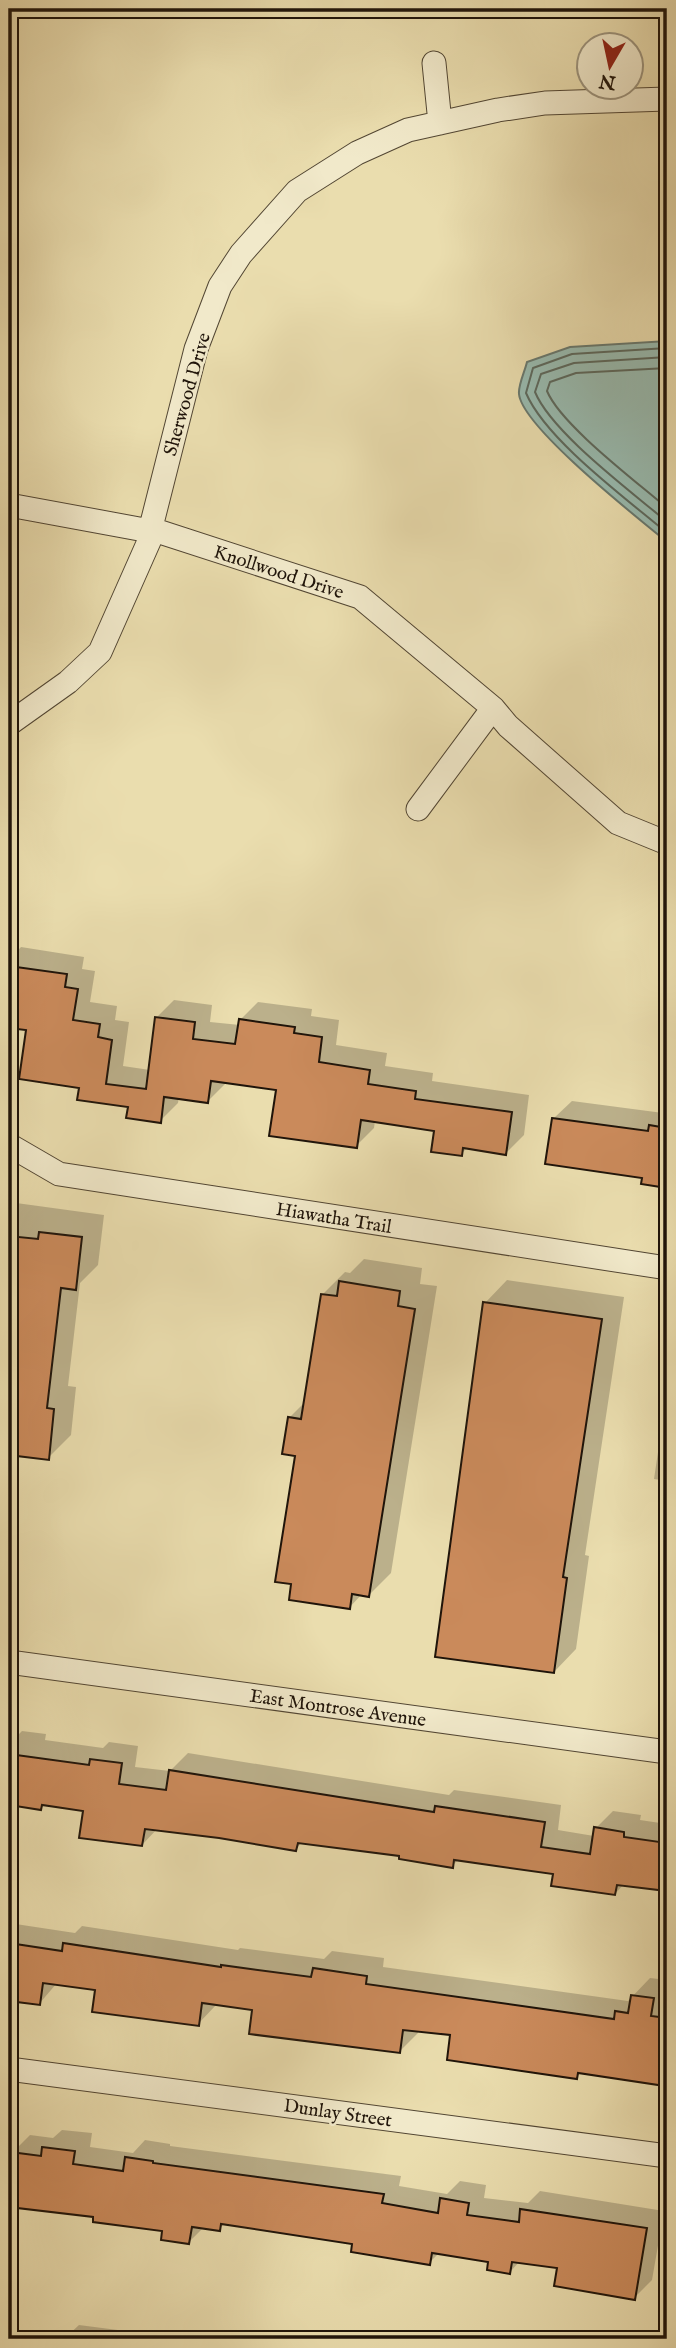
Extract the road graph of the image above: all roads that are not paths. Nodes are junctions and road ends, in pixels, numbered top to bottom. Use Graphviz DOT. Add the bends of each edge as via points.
graph roads {
  1 [pos="435,63"];
  2 [pos="667,99"];
  3 [pos="440,123"];
  4 [pos="9,505"];
  5 [pos="152,531"];
  6 [pos="493,708"];
  7 [pos="9,724"];
  8 [pos="418,809"];
  9 [pos="667,843"];
  10 [pos="9,1145"];
  11 [pos="667,1268"];
  12 [pos="9,1662"];
  13 [pos="667,1752"];
  14 [pos="9,2069"];
  15 [pos="667,2156"];
  1 -- 3 [label="street"];
  2 -- 3 [label="street, Sherwood Drive" via="545,103"];
  3 -- 5 [label="street, Sherwood Drive" via="408,130 357,153 297,191 242,254 220,286 196,349"];
  4 -- 5 [label="street, Knollwood Drive"];
  5 -- 6 [label="street, Knollwood Drive" via="360,597"];
  5 -- 7 [label="street, Sherwood Drive" via="100,652 68,682"];
  6 -- 8 [label="street"];
  6 -- 9 [label="street, Knollwood Drive" via="618,823"];
  10 -- 11 [label="street, Hiawatha Trail" via="59,1174"];
  12 -- 13 [label="street, East Montrose Avenue"];
  14 -- 15 [label="street, Dunlay Street"];
}
